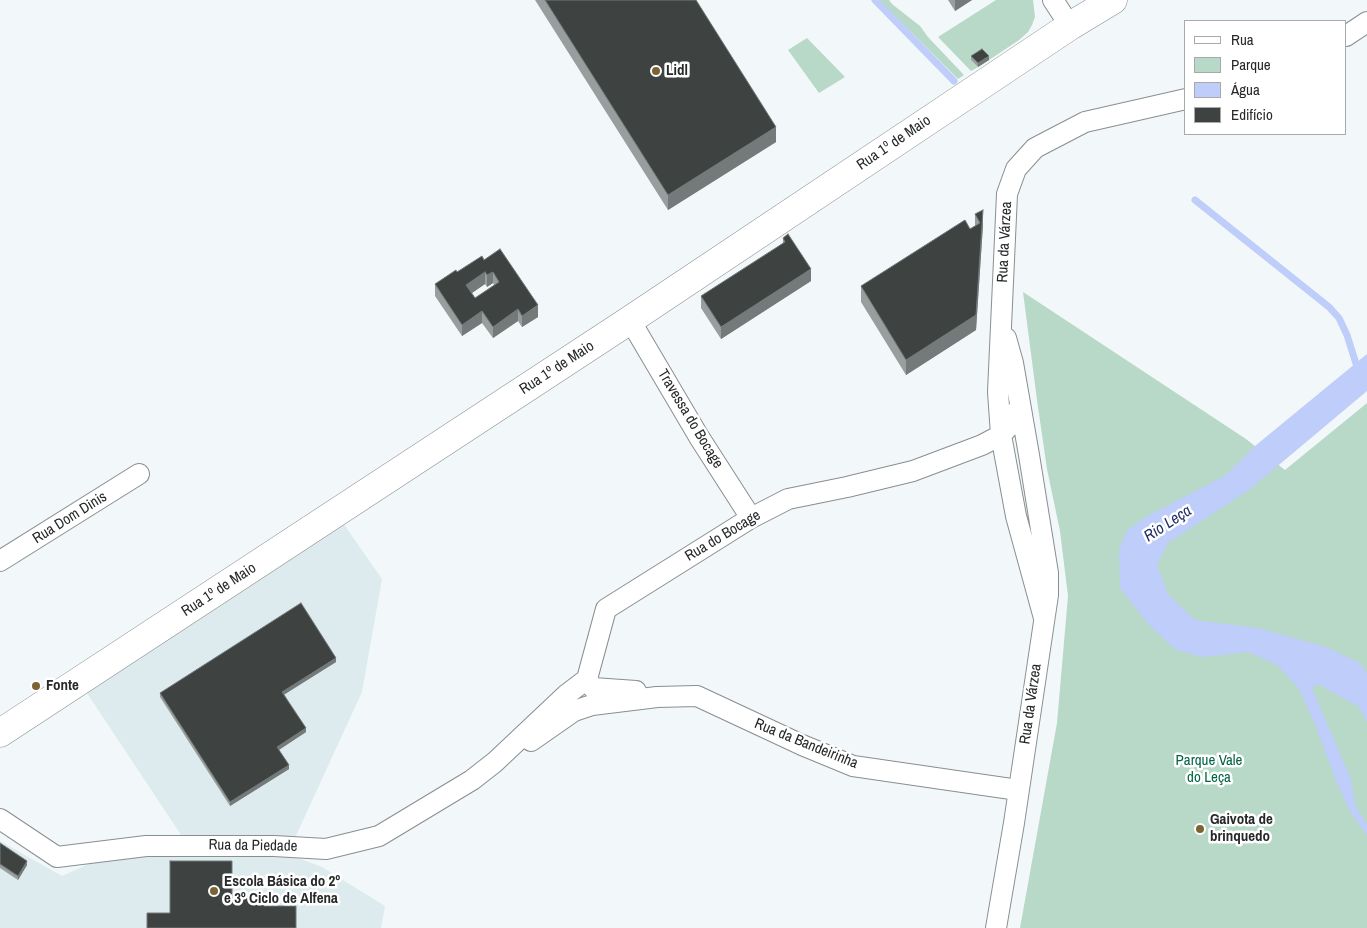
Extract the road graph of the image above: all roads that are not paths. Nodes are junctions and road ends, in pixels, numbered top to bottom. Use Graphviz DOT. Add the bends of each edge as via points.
graph roads {
  1 [pos="1053,0"];
  2 [pos="1113,0"];
  3 [pos="1367,22"];
  4 [pos="1070,26"];
  5 [pos="1347,35"];
  6 [pos="1184,99"];
  7 [pos="630,320"];
  8 [pos="1001,324"];
  9 [pos="1020,405"];
  10 [pos="1001,435"];
  11 [pos="139,474"];
  12 [pos="750,518"];
  13 [pos="0,561"];
  14 [pos="1044,618"];
  15 [pos="587,679"];
  16 [pos="657,697"];
  17 [pos="0,733"];
  18 [pos="495,762"];
  19 [pos="1018,790"];
  20 [pos="0,818"];
  21 [pos="996,928"];
  1 -- 4 [label="street"];
  2 -- 4 [label="main road, Rua 1º de Maio"];
  3 -- 5 [label="street"];
  4 -- 7 [label="main road, Rua 1º de Maio"];
  6 -- 8 [label="street, Rua da Várzea" via="1085,122 1035,148 1016,169 1007,194"];
  7 -- 12 [label="street, Travessa do Bocage"];
  7 -- 17 [label="main road, Rua 1º de Maio"];
  8 -- 9 [label="street, Rua da Várzea" via="1013,363"];
  8 -- 10 [label="street, Rua da Várzea" via="998,392"];
  9 -- 10 [label="street, Rua do Bocage" via="1012,423"];
  9 -- 14 [label="street, Rua da Várzea" via="1048,573"];
  10 -- 12 [label="street, Rua do Bocage" via="965,453 913,471 788,499"];
  10 -- 14 [label="street, Rua da Várzea" via="1016,516"];
  11 -- 13 [label="street, Rua Dom Dinis"];
  12 -- 15 [label="street, Rua do Bocage" via="606,609"];
  14 -- 19 [label="street, Rua da Várzea"];
  15 -- 16 [label="street, Rua da Bandeirinha" via="593,688 635,691"];
  15 -- 18 [label="street"];
  16 -- 18 [label="street, Rua da Bandeirinha" via="592,705 574,712"];
  16 -- 19 [label="street, Rua da Bandeirinha" via="697,696 853,766"];
  18 -- 20 [label="street, Rua da Piedade" via="472,780 379,836 326,849 146,846 57,857"];
  19 -- 21 [label="street, Rua da Várzea"];
}
